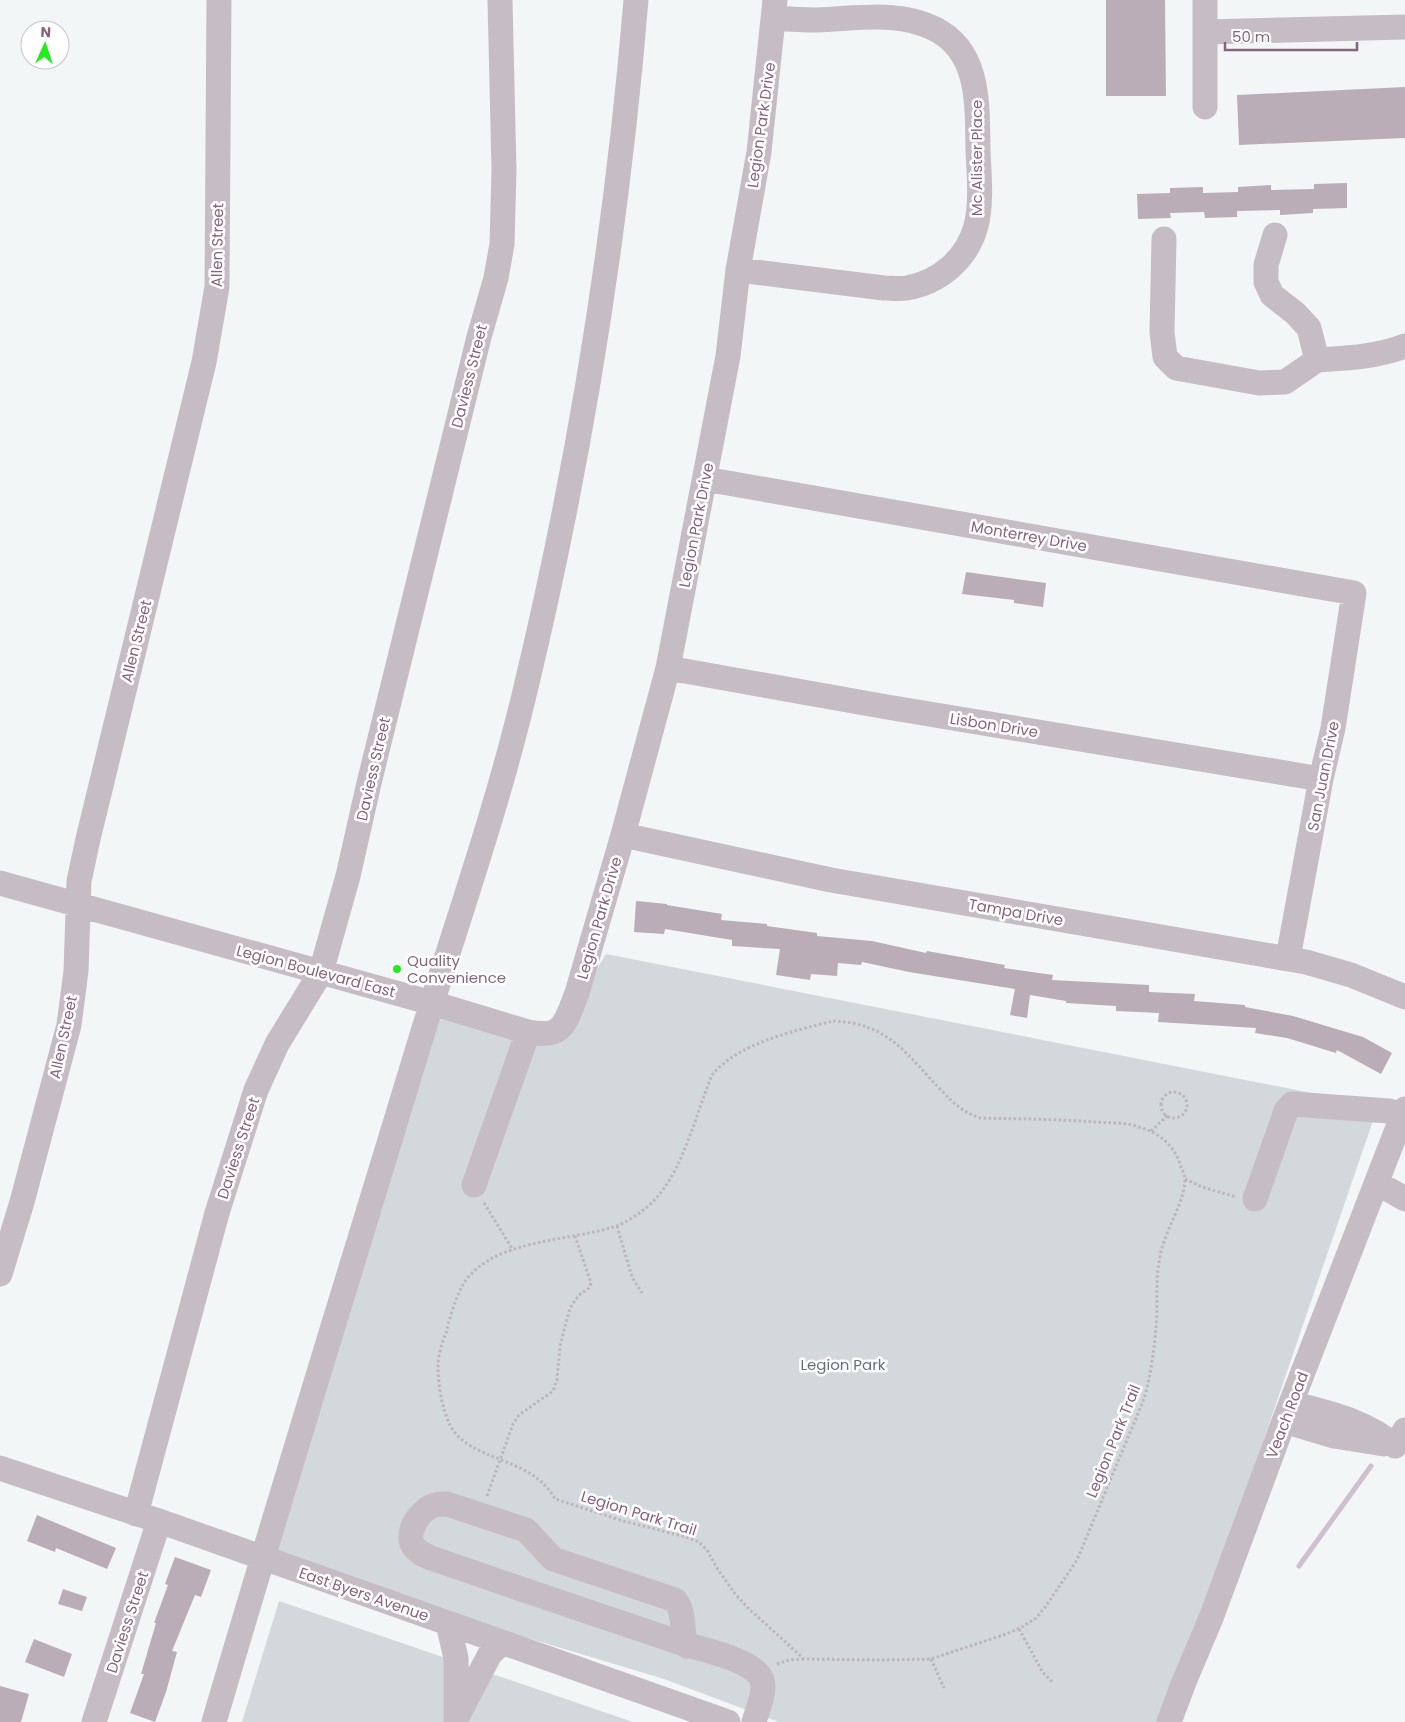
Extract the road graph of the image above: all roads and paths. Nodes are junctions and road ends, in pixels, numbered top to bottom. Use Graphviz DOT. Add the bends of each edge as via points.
graph roads {
  1 [pos="219,0"];
  2 [pos="500,0"];
  3 [pos="636,0"];
  4 [pos="1205,0"];
  5 [pos="775,9"];
  6 [pos="1405,27"];
  7 [pos="1205,32"];
  8 [pos="1205,107"];
  9 [pos="1275,235"];
  10 [pos="1164,239"];
  11 [pos="738,270"];
  12 [pos="1405,346"];
  13 [pos="1317,360"];
  14 [pos="705,479"];
  15 [pos="1354,593"];
  16 [pos="668,668"];
  17 [pos="1321,778"];
  18 [pos="623,835"];
  19 [pos="0,883"];
  20 [pos="78,906"];
  21 [pos="1288,958"];
  22 [pos="321,972"];
  23 [pos="1405,997"];
  24 [pos="432,1003"];
  25 [pos="528,1032"];
  26 [pos="553,1034"];
  27 [pos="1404,1112"];
  28 [pos="1168,1115"];
  29 [pos="1151,1131"];
  30 [pos="1185,1179"];
  31 [pos="1376,1183"];
  32 [pos="474,1185"];
  33 [pos="1255,1199"];
  34 [pos="1405,1199"];
  35 [pos="616,1226"];
  36 [pos="575,1236"];
  37 [pos="513,1250"];
  38 [pos="0,1274"];
  39 [pos="642,1293"];
  40 [pos="1288,1412"];
  41 [pos="1402,1442"];
  42 [pos="500,1458"];
  43 [pos="0,1468"];
  44 [pos="487,1497"];
  45 [pos="136,1514"];
  46 [pos="159,1522"];
  47 [pos="262,1558"];
  48 [pos="448,1624"];
  49 [pos="1019,1629"];
  50 [pos="502,1643"];
  51 [pos="688,1646"];
  52 [pos="804,1659"];
  53 [pos="931,1659"];
  54 [pos="759,1674"];
  55 [pos="1052,1682"];
  56 [pos="944,1688"];
  57 [pos="456,1720"];
  58 [pos="94,1722"];
  59 [pos="214,1722"];
  60 [pos="728,1722"];
  61 [pos="754,1722"];
  62 [pos="1169,1722"];
  1 -- 20 [label="street, Allen Street" via="217,287 204,362 88,839 79,881"];
  2 -- 22 [label="street, Daviess Street" via="504,170 502,244 496,278 478,337 348,876"];
  3 -- 24 [label="street" via="618,174 596,330 549,589 499,791"];
  4 -- 7 [label="street"];
  5 -- 11 [label="street, Legion Park Drive" via="759,152"];
  5 -- 11 [label="street, Mc Alister Place" via="814,20 896,17 918,21 954,43 974,79 977,101 977,218 969,246 957,262 924,284 884,288"];
  6 -- 7 [label="street"];
  7 -- 8 [label="street"];
  9 -- 13 [label="street" via="1266,265 1266,282 1272,295 1309,328"];
  10 -- 13 [label="street" via="1162,332 1165,357 1176,368 1259,383 1285,382"];
  11 -- 14 [label="street, Legion Park Drive" via="728,356"];
  12 -- 13 [label="street" via="1356,358"];
  14 -- 15 [label="street, Monterrey Drive"];
  14 -- 16 [label="street, Legion Park Drive"];
  15 -- 17 [label="street, San Juan Drive" via="1333,728"];
  16 -- 17 [label="street, Lisbon Drive" via="896,709"];
  16 -- 18 [label="street, Legion Park Drive"];
  17 -- 21 [label="street, San Juan Drive"];
  18 -- 21 [label="street, Tampa Drive" via="831,880"];
  18 -- 26 [label="street, Legion Park Drive" via="568,1016"];
  19 -- 20 [label="street, Legion Boulevard East"];
  20 -- 22 [label="street, Legion Boulevard East"];
  20 -- 38 [label="street, Allen Street" via="76,971 68,1025"];
  21 -- 23 [label="street, Tampa Drive" via="1351,975"];
  22 -- 24 [label="street, Legion Boulevard East"];
  22 -- 45 [label="street, Daviess Street" via="277,1044 256,1090 217,1213"];
  24 -- 25 [label="street, Legion Boulevard East"];
  24 -- 47 [label="street"];
  25 -- 26 [label="street, Legion Boulevard East"];
  25 -- 32 [label="street"];
  27 -- 31 [label="street, Veach Road"];
  27 -- 33 [label="street" via="1292,1104 1286,1111"];
  28 -- 28 [label="path" via="1162,1107 1163,1098 1170,1092 1182,1094 1187,1105 1185,1112 1174,1117"];
  28 -- 29 [label="path"];
  29 -- 30 [label="path, Legion Park Trail" via="1173,1149"];
  29 -- 35 [label="path, Legion Park Trail" via="1126,1124 980,1118 968,1114 886,1036 860,1024 834,1021 756,1045 737,1053 718,1068 712,1075 684,1150 661,1194 643,1210"];
  30 -- 33 [label="path" via="1202,1187"];
  30 -- 49 [label="path, Legion Park Trail" via="1160,1255 1155,1345 1144,1399 1077,1560 1036,1618"];
  31 -- 34 [label="street"];
  31 -- 40 [label="street, Veach Road"];
  32 -- 37 [label="path"];
  35 -- 36 [label="path, Legion Park Trail"];
  35 -- 39 [label="path" via="632,1277"];
  36 -- 37 [label="path, Legion Park Trail"];
  36 -- 42 [label="path" via="591,1283 570,1308 553,1391 519,1415"];
  37 -- 42 [label="path, Legion Park Trail" via="488,1262 463,1285 438,1365 450,1425 464,1440 487,1455"];
  40 -- 41 [label="street" via="1342,1417"];
  40 -- 41 [label="street" via="1334,1436"];
  40 -- 62 [label="street, Veach Road"];
  42 -- 44 [label="path"];
  42 -- 52 [label="path, Legion Park Trail" via="537,1477 549,1487 555,1499 698,1542 707,1550 735,1594"];
  43 -- 45 [label="street, East Byers Avenue"];
  45 -- 46 [label="street, East Byers Avenue"];
  46 -- 47 [label="street, East Byers Avenue"];
  46 -- 58 [label="street, Daviess Street"];
  47 -- 48 [label="street, East Byers Avenue"];
  47 -- 59 [label="street"];
  48 -- 50 [label="street, East Byers Avenue"];
  48 -- 57 [label="street" via="456,1658"];
  49 -- 53 [label="path, Legion Park Trail"];
  49 -- 55 [label="path" via="1042,1671"];
  50 -- 57 [label="street" via="490,1654"];
  50 -- 60 [label="street, East Byers Avenue"];
  51 -- 51 [label="street" via="684,1637 682,1608 675,1600 553,1559 526,1530 447,1504 435,1505 419,1515 412,1533 413,1545 420,1553"];
  51 -- 54 [label="street" via="739,1661"];
  52 -- 53 [label="path, Legion Park Trail"];
  52 -- 54 [label="path" via="779,1663"];
  53 -- 56 [label="path"];
  54 -- 61 [label="street" via="763,1687"];
}
